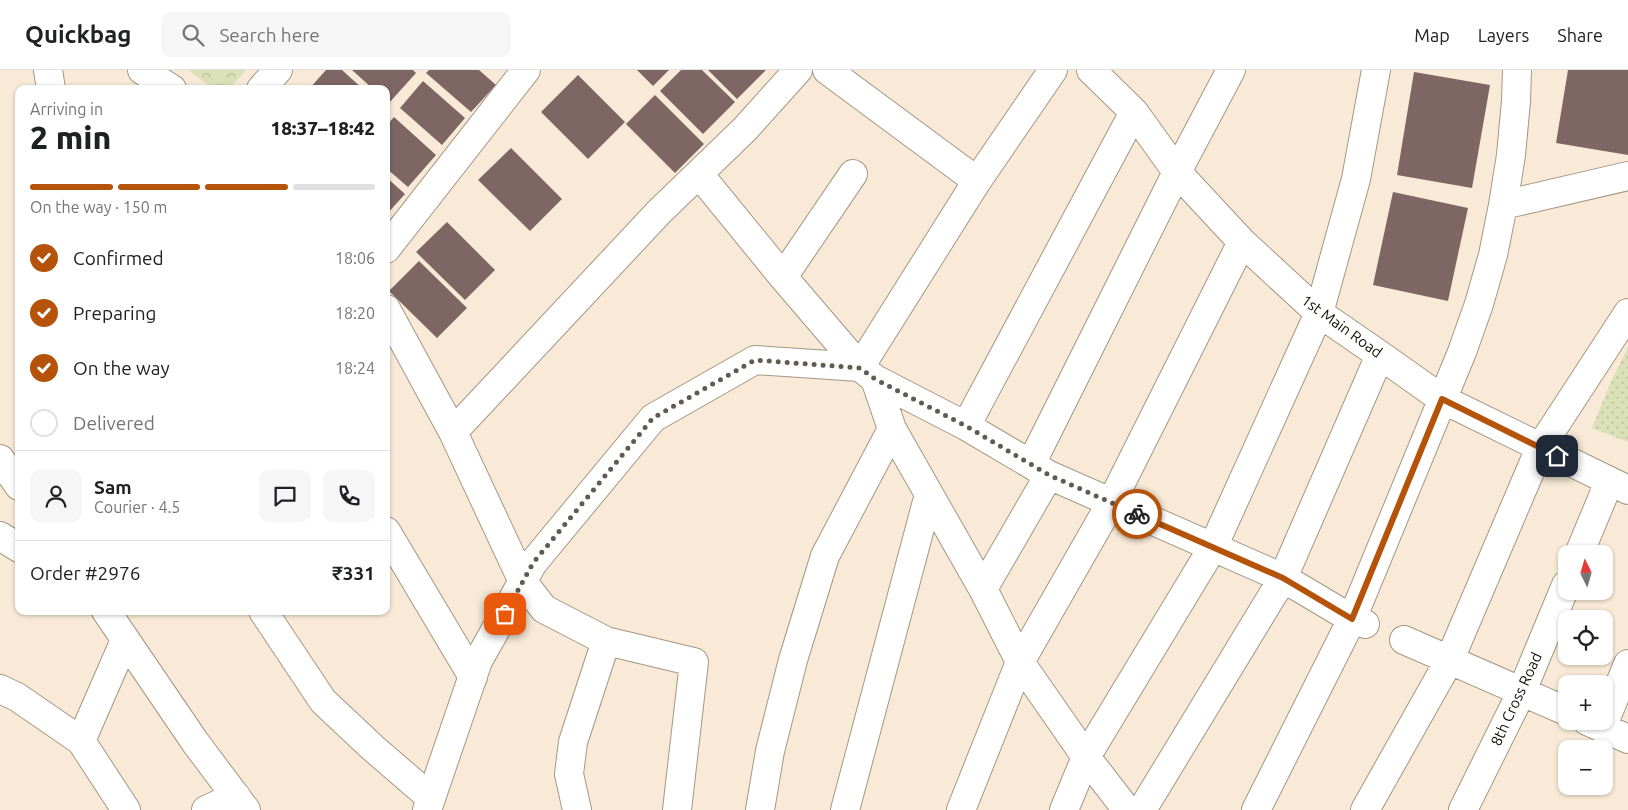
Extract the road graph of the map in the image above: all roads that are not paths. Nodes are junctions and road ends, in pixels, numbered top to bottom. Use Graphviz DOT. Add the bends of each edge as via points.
graph roads {
  1 [pos="48,70"];
  2 [pos="142,70"];
  3 [pos="278,70"];
  4 [pos="526,70"];
  5 [pos="798,70"];
  6 [pos="827,70"];
  7 [pos="1052,70"];
  8 [pos="1091,70"];
  9 [pos="1231,70"];
  10 [pos="1376,70"];
  11 [pos="1517,70"];
  12 [pos="50,85"];
  13 [pos="166,85"];
  14 [pos="265,85"];
  15 [pos="1134,112"];
  16 [pos="1177,172"];
  17 [pos="699,174"];
  18 [pos="853,174"];
  19 [pos="1628,176"];
  20 [pos="976,182"];
  21 [pos="1503,205"];
  22 [pos="1242,242"];
  23 [pos="390,244"];
  24 [pos="783,277"];
  25 [pos="1319,313"];
  26 [pos="1628,313"];
  27 [pos="390,315"];
  28 [pos="1380,354"];
  29 [pos="868,373"];
  30 [pos="1442,399"];
  31 [pos="966,426"];
  32 [pos="892,429"];
  33 [pos="454,432"];
  34 [pos="1540,448"];
  35 [pos="0,459"];
  36 [pos="1040,469"];
  37 [pos="15,480"];
  38 [pos="1619,486"];
  39 [pos="929,494"];
  40 [pos="1111,503"];
  41 [pos="0,536"];
  42 [pos="390,538"];
  43 [pos="15,545"];
  44 [pos="1584,545"];
  45 [pos="1213,547"];
  46 [pos="1283,578"];
  47 [pos="523,582"];
  48 [pos="983,589"];
  49 [pos="1560,600"];
  50 [pos="109,615"];
  51 [pos="266,615"];
  52 [pos="1358,622"];
  53 [pos="125,640"];
  54 [pos="1404,640"];
  55 [pos="606,641"];
  56 [pos="1450,659"];
  57 [pos="1020,662"];
  58 [pos="1628,664"];
  59 [pos="473,677"];
  60 [pos="0,689"];
  61 [pos="1522,691"];
  62 [pos="1613,692"];
  63 [pos="1558,707"];
  64 [pos="1607,730"];
  65 [pos="1628,739"];
  66 [pos="81,741"];
  67 [pos="1086,757"];
  68 [pos="241,803"];
  69 [pos="429,804"];
  70 [pos="1473,807"];
  71 [pos="126,810"];
  72 [pos="206,810"];
  73 [pos="577,810"];
  74 [pos="677,810"];
  75 [pos="760,810"];
  76 [pos="846,810"];
  77 [pos="961,810"];
  78 [pos="1064,810"];
  79 [pos="1127,810"];
  80 [pos="1142,810"];
  81 [pos="1256,810"];
  82 [pos="1365,810"];
  1 -- 12 [label="street"];
  2 -- 13 [label="street"];
  3 -- 14 [label="street"];
  4 -- 23 [label="street"];
  5 -- 17 [label="street"];
  6 -- 20 [label="street"];
  7 -- 20 [label="street"];
  8 -- 15 [label="street, 1st Main Road"];
  9 -- 16 [label="street"];
  10 -- 25 [label="street" via="1356,179"];
  11 -- 21 [label="street" via="1511,155"];
  15 -- 16 [label="street, 1st Main Road"];
  15 -- 31 [label="street"];
  16 -- 22 [label="street, 1st Main Road"];
  16 -- 36 [label="street"];
  17 -- 24 [label="street"];
  17 -- 33 [label="street" via="659,212"];
  18 -- 24 [label="street"];
  19 -- 21 [label="street"];
  20 -- 29 [label="street"];
  21 -- 30 [label="street" via="1493,255 1478,304"];
  22 -- 25 [label="street, 1st Main Road"];
  22 -- 40 [label="street"];
  24 -- 29 [label="street"];
  25 -- 28 [label="street, 1st Main Road"];
  25 -- 45 [label="street"];
  26 -- 34 [label="street"];
  27 -- 33 [label="street"];
  28 -- 30 [label="street, 1st Main Road"];
  28 -- 46 [label="street"];
  29 -- 31 [label="street"];
  29 -- 32 [label="street"];
  29 -- 47 [label="street" via="755,360 653,418 533,563"];
  30 -- 34 [label="street, 1st Main Road"];
  30 -- 52 [label="street"];
  31 -- 36 [label="street"];
  32 -- 39 [label="street"];
  32 -- 75 [label="street" via="825,556 793,660 770,751"];
  33 -- 47 [label="street"];
  34 -- 38 [label="street, 1st Main Road"];
  34 -- 56 [label="street"];
  35 -- 37 [label="street"];
  36 -- 40 [label="street"];
  36 -- 48 [label="street"];
  38 -- 44 [label="street"];
  39 -- 48 [label="street"];
  39 -- 76 [label="street"];
  40 -- 45 [label="street"];
  40 -- 57 [label="street"];
  41 -- 43 [label="street"];
  42 -- 59 [label="street"];
  45 -- 46 [label="street"];
  45 -- 67 [label="street"];
  46 -- 52 [label="street"];
  46 -- 80 [label="street"];
  47 -- 55 [label="street" via="544,609"];
  47 -- 59 [label="street" via="478,660"];
  48 -- 57 [label="street"];
  49 -- 61 [label="street, 8th Cross Road"];
  50 -- 53 [label="street"];
  51 -- 69 [label="street" via="323,702"];
  52 -- 81 [label="street"];
  53 -- 66 [label="street"];
  53 -- 68 [label="street"];
  54 -- 56 [label="street"];
  55 -- 73 [label="street" via="573,742 569,774"];
  55 -- 74 [label="street" via="694,662"];
  56 -- 61 [label="street"];
  56 -- 82 [label="street"];
  57 -- 67 [label="street"];
  57 -- 77 [label="street"];
  58 -- 62 [label="street"];
  59 -- 69 [label="street"];
  60 -- 66 [label="street" via="17,696"];
  61 -- 63 [label="street"];
  61 -- 70 [label="street, 8th Cross Road"];
  64 -- 65 [label="street"];
  66 -- 71 [label="street"];
  67 -- 78 [label="street"];
  67 -- 79 [label="street"];
  68 -- 72 [label="street"];
}
